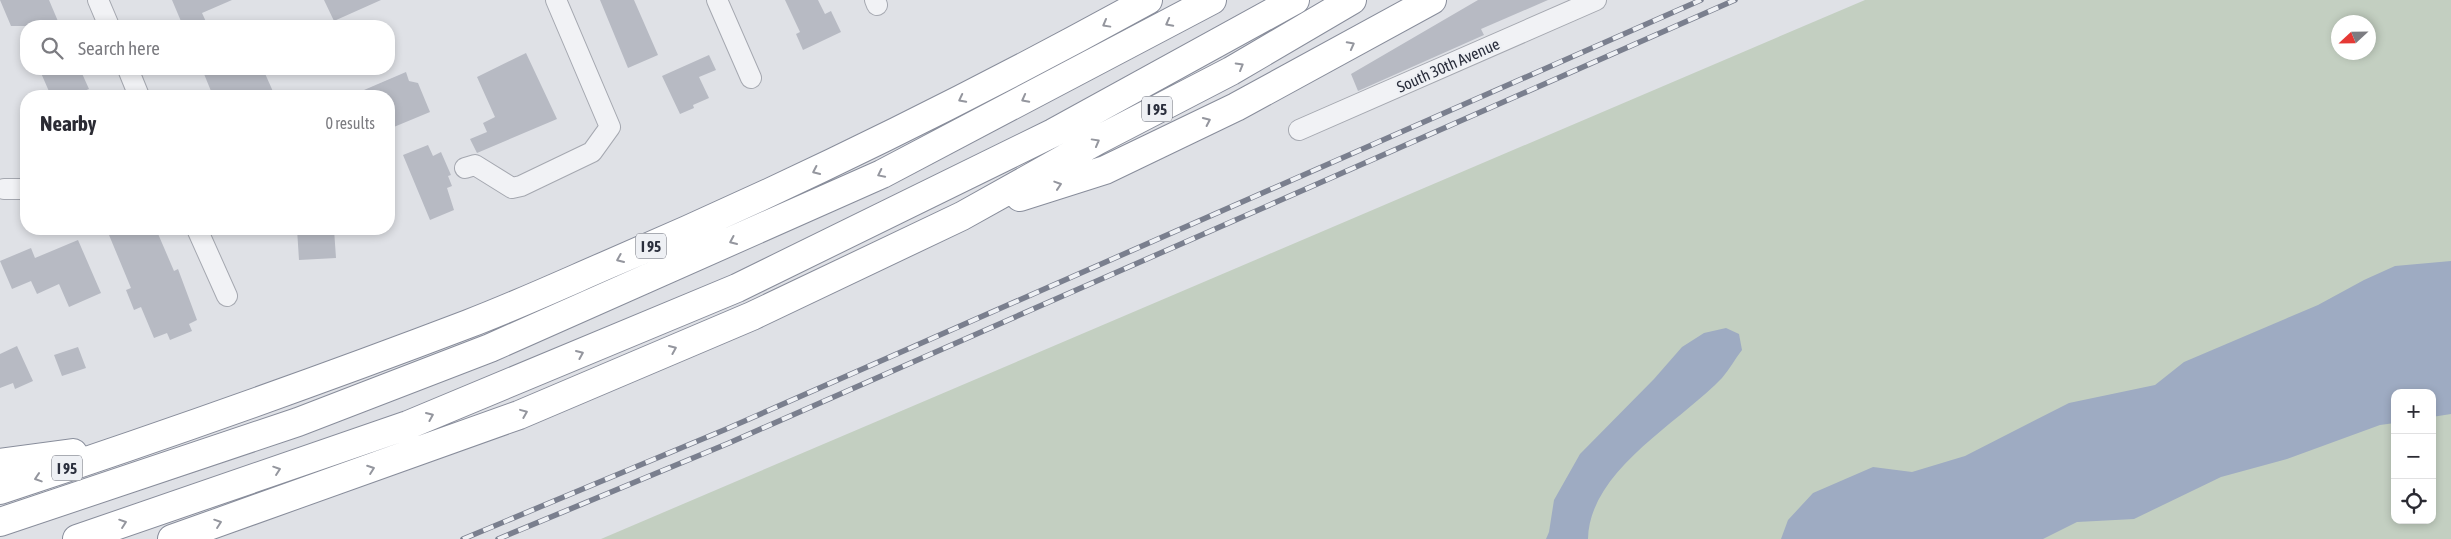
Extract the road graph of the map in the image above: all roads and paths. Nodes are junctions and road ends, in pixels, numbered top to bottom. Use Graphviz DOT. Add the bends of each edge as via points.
graph roads {
  1 [pos="98,0"];
  2 [pos="556,0"];
  3 [pos="717,0"];
  4 [pos="1148,0"];
  5 [pos="1212,0"];
  6 [pos="1295,0"];
  7 [pos="1352,0"];
  8 [pos="1432,0"];
  9 [pos="1596,0"];
  10 [pos="106,20"];
  11 [pos="131,75"];
  12 [pos="751,78"];
  13 [pos="137,90"];
  14 [pos="1300,130"];
  15 [pos="465,168"];
  16 [pos="4,189"];
  17 [pos="20,189"];
  18 [pos="962,216"];
  19 [pos="200,235"];
  20 [pos="227,296"];
  21 [pos="134,446"];
  22 [pos="0,462"];
  23 [pos="0,490"];
  24 [pos="0,522"];
  25 [pos="77,539"];
  26 [pos="172,539"];
  1 -- 10 [label="street"];
  2 -- 15 [label="street" via="610,127 592,152 521,186 512,188 475,165"];
  3 -- 12 [label="street"];
  4 -- 21 [label="highway, I 95, one-way" via="901,130 703,224 470,323"];
  5 -- 24 [label="highway, one-way" via="882,174 490,348 298,422"];
  25 -- 6 [label="highway, one-way" via="408,425 737,288 1053,134"];
  18 -- 7 [label="highway, I 95, one-way" via="1231,70"];
  18 -- 8 [label="highway, one-way" via="1105,170 1236,108"];
  9 -- 14 [label="street, South 30th Avenue"];
  11 -- 13 [label="street"];
  16 -- 17 [label="street"];
  26 -- 18 [label="highway, I 95, one-way" via="519,415 752,316"];
  19 -- 20 [label="street"];
  21 -- 22 [label="highway"];
  21 -- 23 [label="highway, I 95, one-way"];
}
